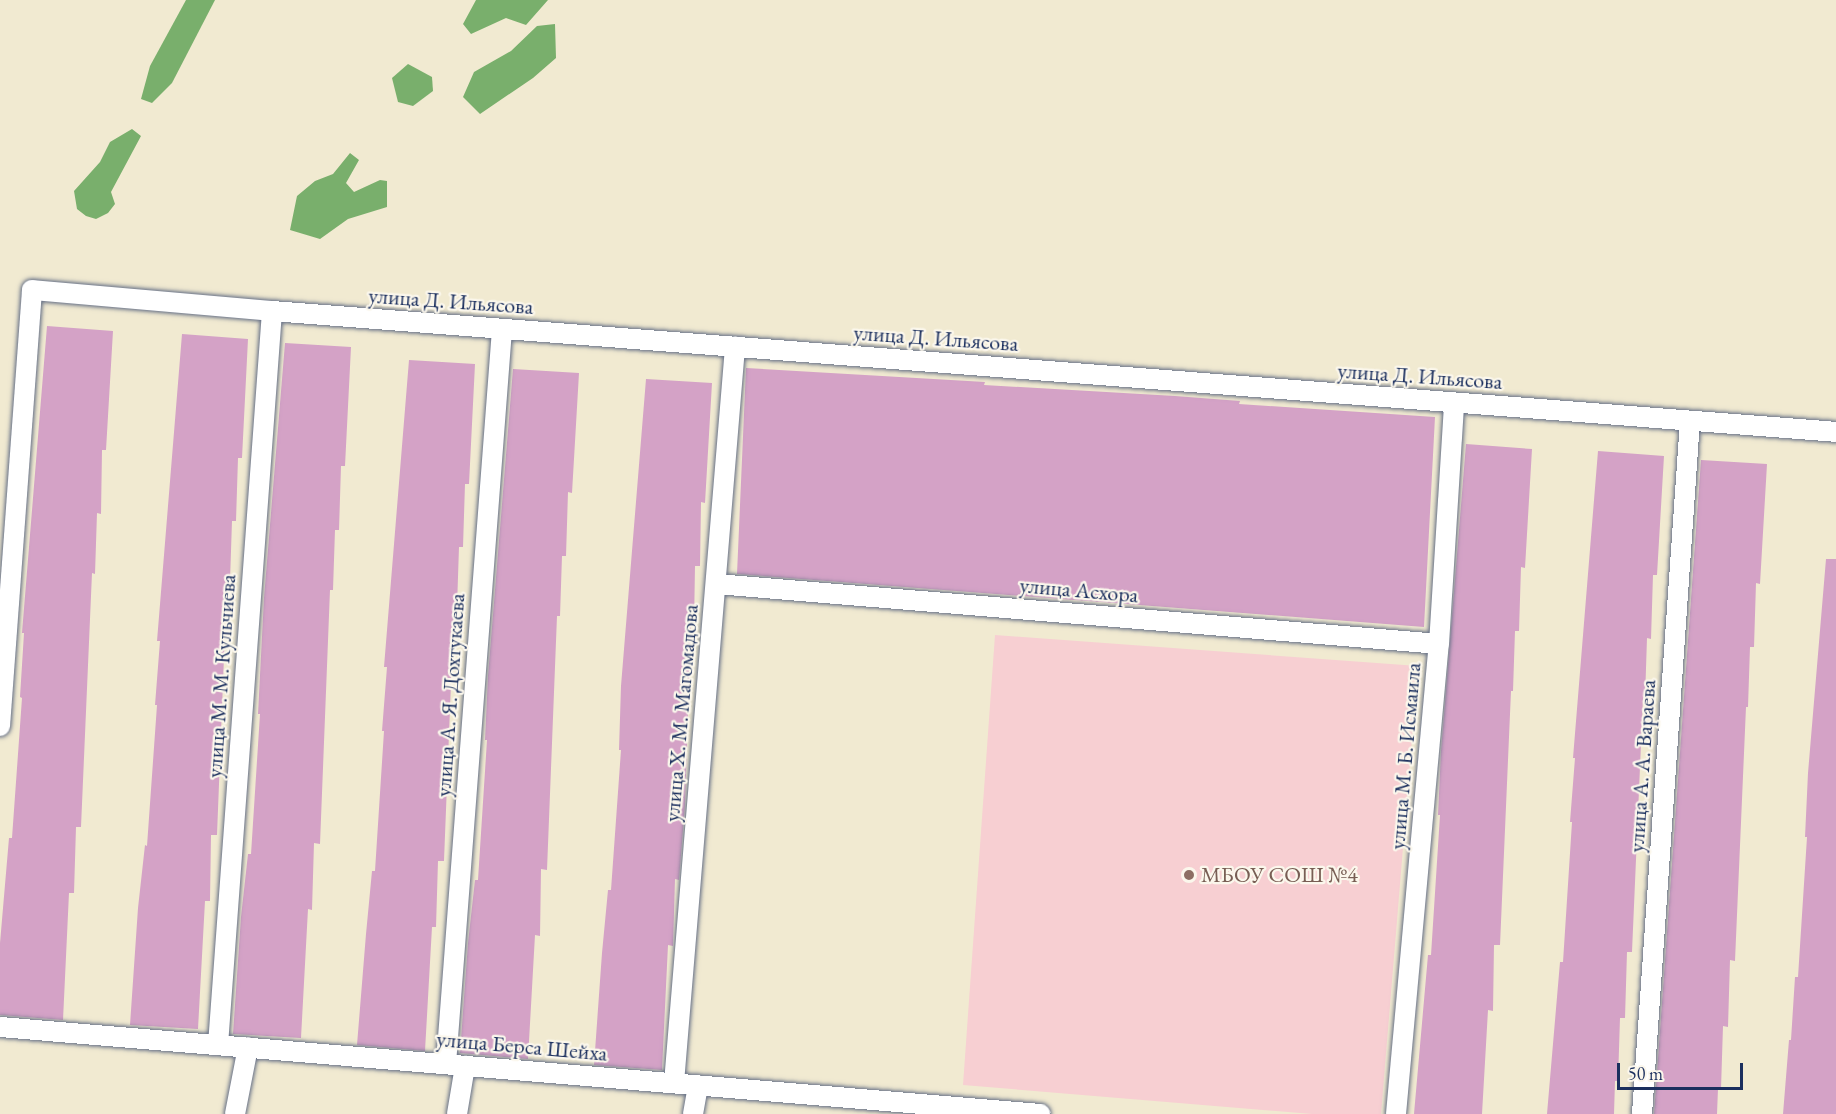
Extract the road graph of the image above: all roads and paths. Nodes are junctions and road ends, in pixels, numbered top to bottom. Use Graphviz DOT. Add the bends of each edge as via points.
graph roads {
  1 [pos="272,311"];
  2 [pos="502,329"];
  3 [pos="735,347"];
  4 [pos="1454,403"];
  5 [pos="1690,421"];
  6 [pos="1836,432"];
  7 [pos="716,584"];
  8 [pos="1439,644"];
  9 [pos="0,726"];
  10 [pos="0,1027"];
  11 [pos="218,1045"];
  12 [pos="248,1047"];
  13 [pos="456,1065"];
  14 [pos="674,1083"];
  15 [pos="698,1085"];
  16 [pos="921,1109"];
  17 [pos="235,1114"];
  18 [pos="457,1114"];
  19 [pos="693,1114"];
  20 [pos="1041,1114"];
  21 [pos="1396,1114"];
  22 [pos="1642,1114"];
  1 -- 2 [label="street, улица Д. Ильясова"];
  1 -- 9 [label="street, улица Д. Ильясова" via="32,290"];
  1 -- 11 [label="street, улица М. М. Кульчиева"];
  2 -- 3 [label="street, улица Д. Ильясова"];
  2 -- 13 [label="street, улица А. Я. Дохтукаева"];
  3 -- 4 [label="street, улица Д. Ильясова"];
  3 -- 7 [label="street, улица Х. М. Магомадова"];
  4 -- 5 [label="street, улица Д. Ильясова"];
  4 -- 8 [label="street, улица М. Б. Исмаила"];
  5 -- 6 [label="street, улица Д. Ильясова"];
  5 -- 22 [label="street, улица А. А. Вараева"];
  7 -- 8 [label="street, улица Асхора"];
  7 -- 14 [label="street, улица Х. М. Магомадова"];
  8 -- 21 [label="street, улица М. Б. Исмаила"];
  10 -- 11 [label="street, улица Берса Шейха"];
  11 -- 12 [label="street, улица Берса Шейха"];
  12 -- 13 [label="street, улица Берса Шейха"];
  12 -- 17 [label="street"];
  13 -- 14 [label="street, улица Берса Шейха"];
  13 -- 18 [label="street, улица А. Я. Дохтукаева"];
  14 -- 15 [label="street, улица Берса Шейха"];
  15 -- 16 [label="street, улица Берса Шейха"];
  15 -- 19 [label="street"];
  16 -- 20 [label="street, улица Берса Шейха"];
}
